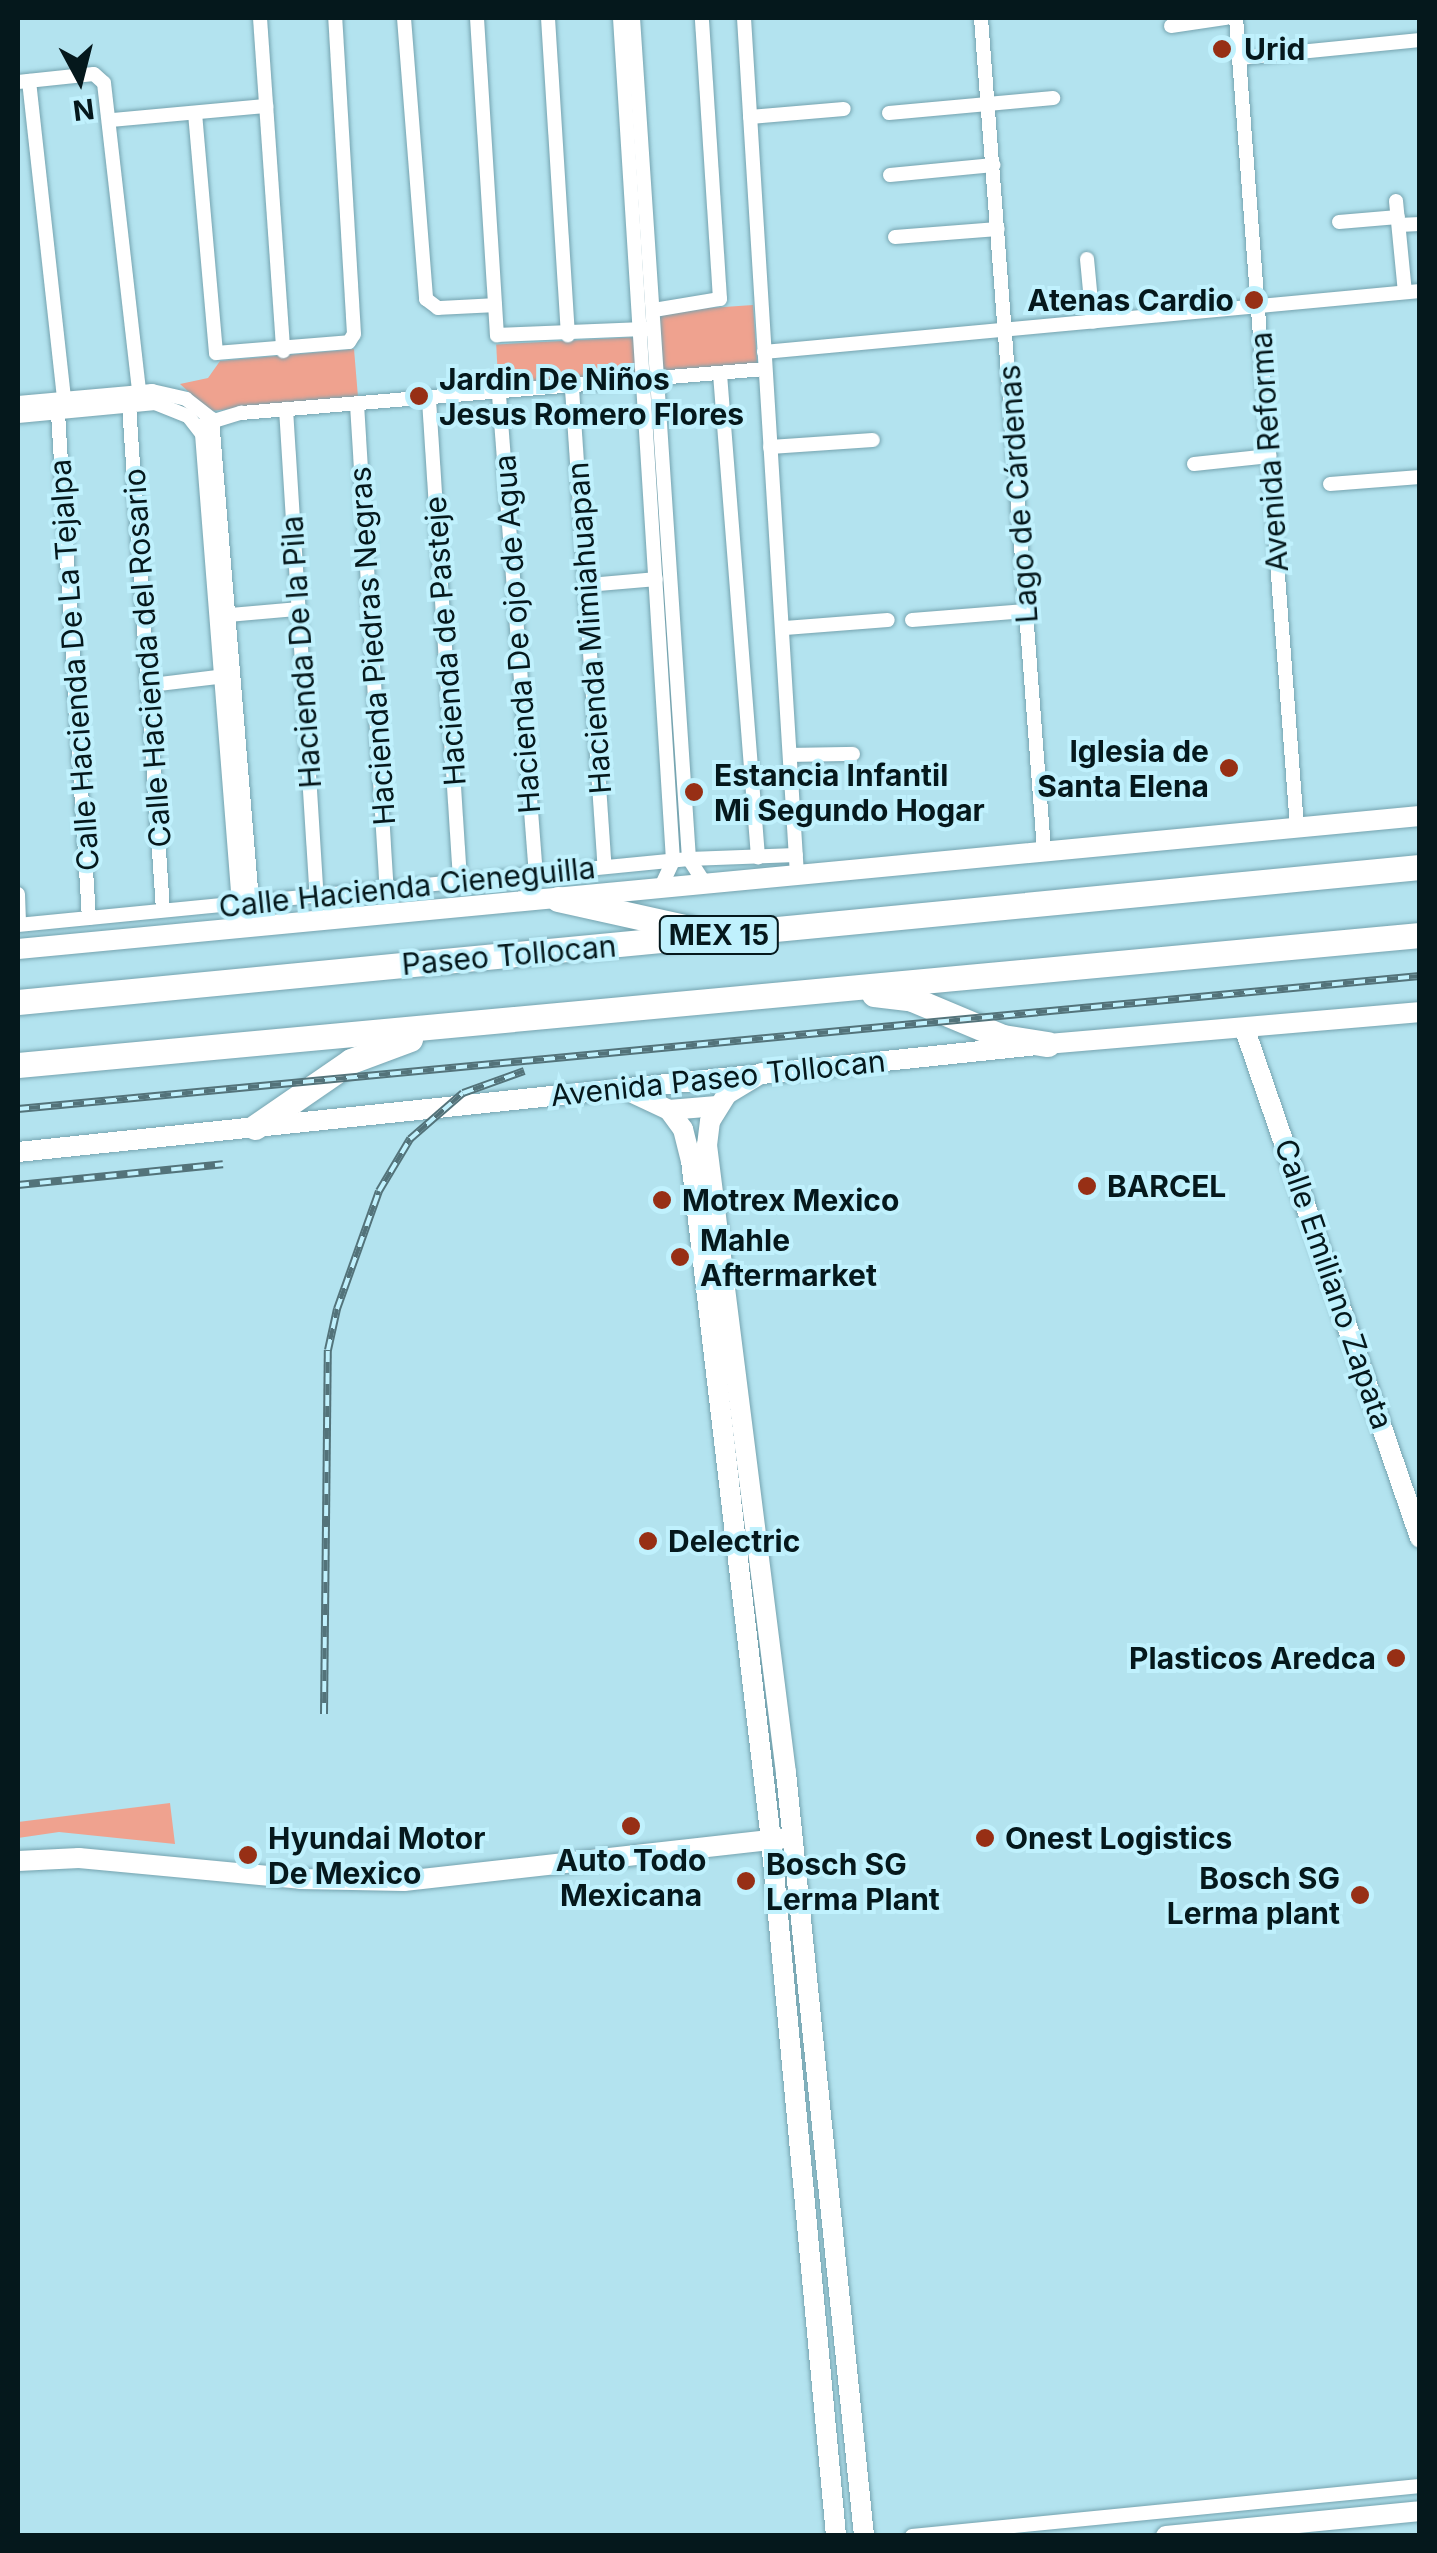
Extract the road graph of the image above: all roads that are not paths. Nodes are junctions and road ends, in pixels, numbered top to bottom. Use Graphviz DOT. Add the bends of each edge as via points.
graph roads {
  1 [pos="260,18"];
  2 [pos="335,18"];
  3 [pos="404,18"];
  4 [pos="477,18"];
  5 [pos="548,18"];
  6 [pos="620,18"];
  7 [pos="633,18"];
  8 [pos="702,18"];
  9 [pos="744,18"];
  10 [pos="981,18"];
  11 [pos="1226,18"];
  12 [pos="1236,18"];
  13 [pos="1172,26"];
  14 [pos="1420,40"];
  15 [pos="1239,58"];
  16 [pos="23,81"];
  17 [pos="1053,98"];
  18 [pos="989,105"];
  19 [pos="266,106"];
  20 [pos="844,109"];
  21 [pos="889,113"];
  22 [pos="196,114"];
  23 [pos="750,118"];
  24 [pos="112,120"];
  25 [pos="994,165"];
  26 [pos="890,176"];
  27 [pos="1398,214"];
  28 [pos="1338,222"];
  29 [pos="1420,224"];
  30 [pos="998,229"];
  31 [pos="895,237"];
  32 [pos="1087,259"];
  33 [pos="1412,292"];
  34 [pos="494,305"];
  35 [pos="1258,306"];
  36 [pos="654,310"];
  37 [pos="1093,322"];
  38 [pos="648,329"];
  39 [pos="1006,330"];
  40 [pos="568,335"];
  41 [pos="283,350"];
  42 [pos="764,352"];
  43 [pos="765,369"];
  44 [pos="720,374"];
  45 [pos="651,382"];
  46 [pos="572,388"];
  47 [pos="139,390"];
  48 [pos="498,395"];
  49 [pos="430,400"];
  50 [pos="357,404"];
  51 [pos="61,405"];
  52 [pos="129,405"];
  53 [pos="28,406"];
  54 [pos="286,410"];
  55 [pos="18,416"];
  56 [pos="205,423"];
  57 [pos="873,440"];
  58 [pos="770,447"];
  59 [pos="1270,456"];
  60 [pos="1194,464"];
  61 [pos="1420,477"];
  62 [pos="1330,484"];
  63 [pos="658,506"];
  64 [pos="218,558"];
  65 [pos="656,580"];
  66 [pos="588,586"];
  67 [pos="298,609"];
  68 [pos="1026,611"];
  69 [pos="229,615"];
  70 [pos="888,620"];
  71 [pos="912,620"];
  72 [pos="785,628"];
  73 [pos="217,677"];
  74 [pos="670,684"];
  75 [pos="151,685"];
  76 [pos="794,754"];
  77 [pos="853,754"];
  78 [pos="232,760"];
  79 [pos="1420,816"];
  80 [pos="1376,821"];
  81 [pos="1420,825"];
  82 [pos="1297,827"];
  83 [pos="1044,850"];
  84 [pos="1420,856"];
  85 [pos="758,858"];
  86 [pos="681,860"];
  87 [pos="797,864"];
  88 [pos="1420,866"];
  89 [pos="606,867"];
  90 [pos="1391,869"];
  91 [pos="536,874"];
  92 [pos="460,881"];
  93 [pos="704,882"];
  94 [pos="662,886"];
  95 [pos="387,888"];
  96 [pos="18,894"];
  97 [pos="316,896"];
  98 [pos="558,898"];
  99 [pos="244,902"];
  100 [pos="163,910"];
  101 [pos="89,918"];
  102 [pos="18,925"];
  103 [pos="248,927"];
  104 [pos="733,933"];
  105 [pos="1420,935"];
  106 [pos="18,949"];
  107 [pos="840,987"];
  108 [pos="18,1002"];
  109 [pos="1420,1012"];
  110 [pos="452,1024"];
  111 [pos="1245,1030"];
  112 [pos="1047,1044"];
  113 [pos="18,1065"];
  114 [pos="762,1073"];
  115 [pos="624,1089"];
  116 [pos="718,1106"];
  117 [pos="669,1110"];
  118 [pos="255,1127"];
  119 [pos="18,1152"];
  120 [pos="711,1246"];
  121 [pos="742,1522"];
  122 [pos="1420,1538"];
  123 [pos="793,1839"];
  124 [pos="771,1840"];
  125 [pos="18,1862"];
  126 [pos="1420,2486"];
  127 [pos="1420,2511"];
  128 [pos="836,2536"];
  129 [pos="864,2536"];
  130 [pos="912,2536"];
  131 [pos="1166,2536"];
  1 -- 19 [label="street"];
  2 -- 41 [label="street" via="354,334 349,342"];
  3 -- 34 [label="street" via="428,302 438,308"];
  4 -- 34 [label="street"];
  5 -- 40 [label="street"];
  6 -- 38 [label="street"];
  7 -- 36 [label="street"];
  8 -- 36 [label="street" via="721,296 713,305"];
  9 -- 23 [label="street"];
  10 -- 18 [label="street, Lago de Cárdenas"];
  11 -- 13 [label="street"];
  12 -- 15 [label="street, Avenida Reforma"];
  14 -- 15 [label="street"];
  15 -- 35 [label="street, Avenida Reforma"];
  16 -- 24 [label="street" via="94,74 104,82"];
  16 -- 51 [label="street, Calle Hacienda De La Tejalpa"];
  17 -- 18 [label="street"];
  18 -- 21 [label="street"];
  18 -- 25 [label="street, Lago de Cárdenas"];
  19 -- 22 [label="street"];
  19 -- 41 [label="street"];
  20 -- 23 [label="street"];
  22 -- 24 [label="street"];
  22 -- 41 [label="street" via="214,351 225,356"];
  23 -- 42 [label="street"];
  24 -- 47 [label="street"];
  25 -- 26 [label="street"];
  25 -- 30 [label="street, Lago de Cárdenas"];
  27 -- 28 [label="street"];
  27 -- 29 [label="street"];
  27 -- 33 [label="street"];
  30 -- 31 [label="street"];
  30 -- 39 [label="street, Lago de Cárdenas"];
  32 -- 37 [label="street"];
  33 -- 35 [label="street"];
  34 -- 40 [label="street" via="496,332 510,338"];
  35 -- 37 [label="street"];
  35 -- 59 [label="street, Avenida Reforma"];
  36 -- 38 [label="street"];
  37 -- 39 [label="street"];
  38 -- 40 [label="street"];
  38 -- 45 [label="street"];
  39 -- 42 [label="street"];
  39 -- 68 [label="street, Lago de Cárdenas"];
  42 -- 43 [label="street"];
  43 -- 44 [label="street"];
  43 -- 58 [label="street"];
  44 -- 45 [label="street"];
  44 -- 85 [label="street"];
  45 -- 46 [label="street"];
  45 -- 63 [label="street"];
  46 -- 48 [label="street"];
  46 -- 66 [label="street, Hacienda Mimiahuapan"];
  47 -- 51 [label="street"];
  47 -- 56 [label="street" via="176,394"];
  48 -- 49 [label="street"];
  48 -- 91 [label="street, Hacienda De ojo de Agua"];
  49 -- 50 [label="street"];
  49 -- 92 [label="street, Hacienda de Pasteje"];
  50 -- 54 [label="street"];
  50 -- 95 [label="street, Hacienda Piedras Negras"];
  51 -- 52 [label="street"];
  51 -- 53 [label="street"];
  51 -- 101 [label="street, Calle Hacienda De La Tejalpa"];
  52 -- 56 [label="street" via="169,406"];
  52 -- 75 [label="street, Calle Hacienda del Rosario"];
  53 -- 55 [label="street"];
  54 -- 56 [label="street"];
  54 -- 67 [label="street, Hacienda De la Pila"];
  56 -- 64 [label="street"];
  57 -- 58 [label="street"];
  58 -- 72 [label="street"];
  59 -- 60 [label="street"];
  59 -- 82 [label="street, Avenida Reforma"];
  61 -- 62 [label="street"];
  63 -- 65 [label="street"];
  63 -- 74 [label="street"];
  64 -- 69 [label="street"];
  64 -- 73 [label="street"];
  65 -- 66 [label="street"];
  65 -- 74 [label="street"];
  66 -- 89 [label="street, Hacienda Mimiahuapan"];
  67 -- 69 [label="street"];
  67 -- 97 [label="street, Hacienda De la Pila"];
  68 -- 71 [label="street"];
  68 -- 83 [label="street, Lago de Cárdenas"];
  69 -- 78 [label="street"];
  70 -- 72 [label="street"];
  72 -- 76 [label="street"];
  73 -- 75 [label="street"];
  73 -- 78 [label="street"];
  74 -- 86 [label="street"];
  75 -- 100 [label="street, Calle Hacienda del Rosario"];
  76 -- 77 [label="street"];
  76 -- 87 [label="street"];
  78 -- 99 [label="street"];
  79 -- 80 [label="main road"];
  80 -- 81 [label="main road"];
  80 -- 82 [label="main road"];
  82 -- 83 [label="main road"];
  83 -- 87 [label="main road"];
  84 -- 90 [label="highway"];
  85 -- 86 [label="street, Calle Hacienda Cieneguilla"];
  85 -- 87 [label="street, Calle Hacienda Cieneguilla"];
  86 -- 89 [label="street, Calle Hacienda Cieneguilla"];
  86 -- 93 [label="street"];
  86 -- 94 [label="street"];
  87 -- 93 [label="main road"];
  88 -- 90 [label="highway, Paseo Tollocan / MEX 15"];
  89 -- 91 [label="street, Calle Hacienda Cieneguilla"];
  90 -- 104 [label="highway, Paseo Tollocan / MEX 15"];
  91 -- 92 [label="street, Calle Hacienda Cieneguilla"];
  92 -- 95 [label="street, Calle Hacienda Cieneguilla"];
  93 -- 94 [label="main road"];
  94 -- 98 [label="main road"];
  95 -- 97 [label="street, Calle Hacienda Cieneguilla"];
  96 -- 102 [label="street"];
  97 -- 99 [label="street, Calle Hacienda Cieneguilla"];
  98 -- 103 [label="main road"];
  98 -- 104 [label="highway"];
  99 -- 100 [label="street, Calle Hacienda Cieneguilla"];
  99 -- 103 [label="street"];
  100 -- 101 [label="street, Calle Hacienda Cieneguilla"];
  101 -- 102 [label="street, Calle Hacienda Cieneguilla"];
  103 -- 106 [label="main road"];
  104 -- 108 [label="highway, Paseo Tollocan / MEX 15"];
  105 -- 107 [label="highway, Paseo Tollocan / MEX 15"];
  107 -- 110 [label="highway, Paseo Tollocan / MEX 15"];
  107 -- 112 [label="highway" via="912,999 1003,1037"];
  109 -- 111 [label="main road, Avenida Paseo Tollocan"];
  110 -- 113 [label="highway, Paseo Tollocan / MEX 15"];
  110 -- 118 [label="highway" via="351,1060"];
  111 -- 112 [label="main road, Avenida Paseo Tollocan"];
  111 -- 122 [label="main road, Calle Emiliano Zapata"];
  112 -- 114 [label="main road, Avenida Paseo Tollocan"];
  114 -- 115 [label="main road, Avenida Paseo Tollocan"];
  114 -- 116 [label="main road" via="734,1086"];
  115 -- 117 [label="main road"];
  115 -- 118 [label="main road, Avenida Paseo Tollocan"];
  116 -- 117 [label="main road"];
  116 -- 120 [label="main road" via="707,1145"];
  117 -- 120 [label="main road" via="688,1144"];
  118 -- 119 [label="main road, Avenida Paseo Tollocan"];
  120 -- 121 [label="main road"];
  121 -- 123 [label="main road"];
  121 -- 124 [label="main road"];
  123 -- 124 [label="main road"];
  123 -- 129 [label="main road"];
  124 -- 125 [label="main road" via="404,1881 300,1880 79,1858"];
  124 -- 128 [label="main road"];
  126 -- 130 [label="street"];
  127 -- 131 [label="main road"];
}
